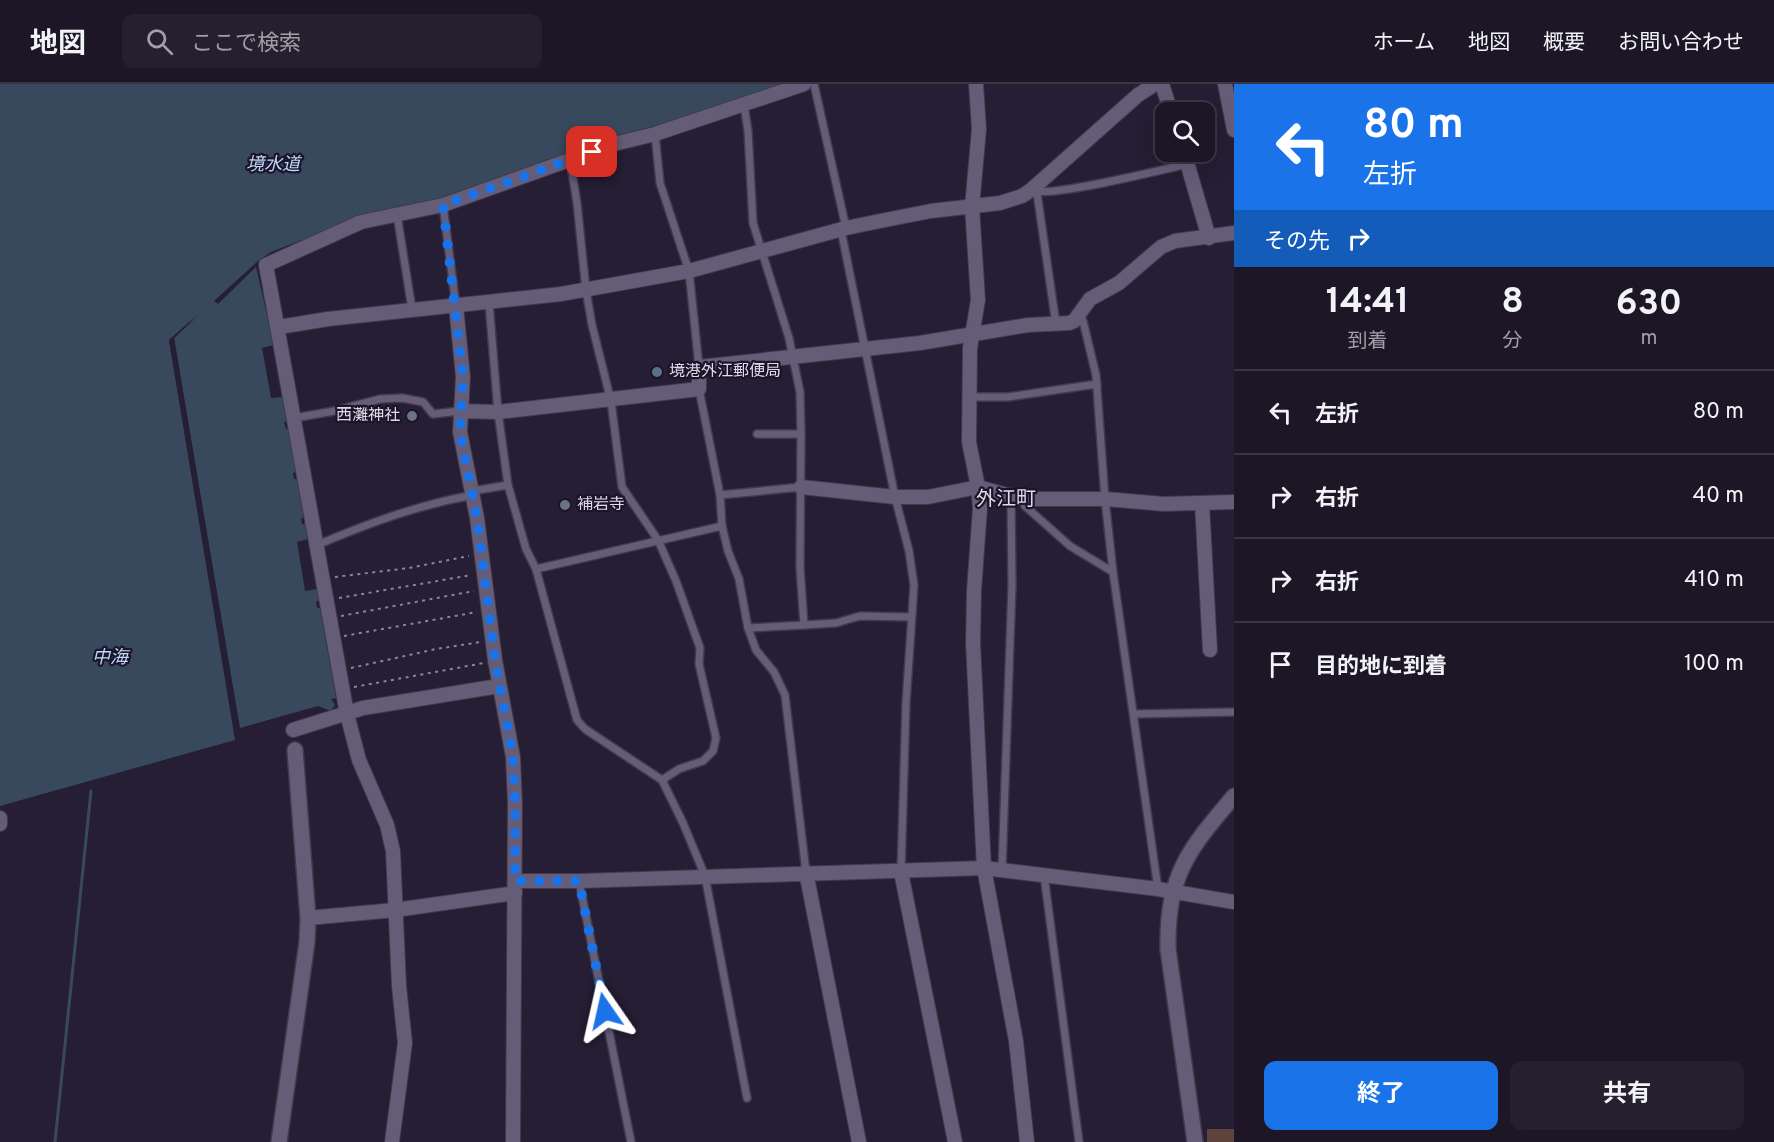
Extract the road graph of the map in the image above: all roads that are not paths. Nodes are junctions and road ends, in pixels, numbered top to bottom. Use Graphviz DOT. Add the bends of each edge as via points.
graph roads {
  1 [pos="804,84"];
  2 [pos="814,84"];
  3 [pos="976,84"];
  4 [pos="1155,84"];
  5 [pos="1162,84"];
  6 [pos="1225,84"];
  7 [pos="1168,102"];
  8 [pos="744,105"];
  9 [pos="1234,130"];
  10 [pos="655,134"];
  11 [pos="570,160"];
  12 [pos="1174,162"];
  13 [pos="1187,162"];
  14 [pos="1034,192"];
  15 [pos="443,205"];
  16 [pos="972,207"];
  17 [pos="397,215"];
  18 [pos="844,229"];
  19 [pos="1234,233"];
  20 [pos="1209,238"];
  21 [pos="760,252"];
  22 [pos="689,271"];
  23 [pos="586,290"];
  24 [pos="489,303"];
  25 [pos="456,306"];
  26 [pos="412,309"];
  27 [pos="1078,317"];
  28 [pos="1056,324"];
  29 [pos="279,327"];
  30 [pos="972,335"];
  31 [pos="864,349"];
  32 [pos="793,357"];
  33 [pos="699,367"];
  34 [pos="1097,384"];
  35 [pos="699,389"];
  36 [pos="969,397"];
  37 [pos="612,401"];
  38 [pos="459,411"];
  39 [pos="498,412"];
  40 [pos="294,418"];
  41 [pos="757,434"];
  42 [pos="801,434"];
  43 [pos="508,485"];
  44 [pos="801,487"];
  45 [pos="978,487"];
  46 [pos="472,493"];
  47 [pos="720,495"];
  48 [pos="895,497"];
  49 [pos="1016,499"];
  50 [pos="1105,499"];
  51 [pos="1234,502"];
  52 [pos="1202,503"];
  53 [pos="722,526"];
  54 [pos="658,540"];
  55 [pos="317,544"];
  56 [pos="536,569"];
  57 [pos="1113,572"];
  58 [pos="911,616"];
  59 [pos="804,625"];
  60 [pos="748,628"];
  61 [pos="1210,650"];
  62 [pos="499,686"];
  63 [pos="1234,712"];
  64 [pos="347,714"];
  65 [pos="1134,714"];
  66 [pos="293,730"];
  67 [pos="295,750"];
  68 [pos="662,780"];
  69 [pos="1234,796"];
  70 [pos="0,818"];
  71 [pos="0,824"];
  72 [pos="984,868"];
  73 [pos="1002,870"];
  74 [pos="806,872"];
  75 [pos="902,872"];
  76 [pos="1044,875"];
  77 [pos="705,876"];
  78 [pos="579,881"];
  79 [pos="515,887"];
  80 [pos="1165,890"];
  81 [pos="1234,902"];
  82 [pos="395,910"];
  83 [pos="308,918"];
  84 [pos="747,1098"];
  85 [pos="279,1142"];
  86 [pos="392,1142"];
  87 [pos="513,1142"];
  88 [pos="631,1142"];
  89 [pos="859,1142"];
  90 [pos="955,1142"];
  91 [pos="1027,1142"];
  92 [pos="1079,1142"];
  93 [pos="1195,1142"];
  1 -- 8 [label="street"];
  2 -- 18 [label="lane"];
  3 -- 16 [label="street" via="979,129"];
  4 -- 14 [label="street" via="1138,95"];
  5 -- 7 [label="street"];
  6 -- 9 [label="street"];
  8 -- 10 [label="street"];
  8 -- 21 [label="lane" via="753,223"];
  10 -- 11 [label="street"];
  10 -- 22 [label="lane" via="660,183"];
  11 -- 15 [label="street"];
  11 -- 23 [label="lane"];
  12 -- 14 [label="lane" via="1130,177"];
  13 -- 20 [label="street"];
  14 -- 16 [label="street"];
  14 -- 28 [label="lane"];
  15 -- 17 [label="street"];
  15 -- 25 [label="lane"];
  16 -- 18 [label="street" via="931,211"];
  16 -- 30 [label="street" via="978,300"];
  17 -- 26 [label="lane"];
  17 -- 29 [label="street" via="361,222 266,265"];
  18 -- 21 [label="street"];
  18 -- 31 [label="lane"];
  19 -- 20 [label="street"];
  20 -- 27 [label="street" via="1175,241 1161,247 1119,284 1090,299"];
  21 -- 22 [label="street"];
  21 -- 32 [label="lane"];
  22 -- 23 [label="street"];
  22 -- 33 [label="lane"];
  23 -- 24 [label="street"];
  23 -- 37 [label="lane"];
  24 -- 25 [label="street"];
  24 -- 39 [label="lane"];
  25 -- 26 [label="street"];
  25 -- 38 [label="street" via="463,377"];
  26 -- 29 [label="street"];
  27 -- 28 [label="street"];
  27 -- 34 [label="lane" via="1083,321"];
  28 -- 30 [label="street"];
  29 -- 40 [label="street"];
  30 -- 31 [label="street"];
  30 -- 36 [label="street"];
  31 -- 32 [label="street"];
  31 -- 48 [label="lane"];
  32 -- 33 [label="street"];
  32 -- 42 [label="lane" via="800,392"];
  33 -- 35 [label="street"];
  34 -- 36 [label="lane" via="1008,397"];
  34 -- 50 [label="lane"];
  35 -- 37 [label="street"];
  35 -- 47 [label="lane"];
  36 -- 45 [label="street" via="969,442"];
  37 -- 39 [label="street"];
  37 -- 54 [label="lane" via="622,487"];
  38 -- 39 [label="street"];
  38 -- 40 [label="lane" via="433,414 423,402 402,398 380,399"];
  38 -- 46 [label="street"];
  39 -- 43 [label="lane"];
  40 -- 55 [label="street"];
  41 -- 42 [label="lane"];
  42 -- 44 [label="lane"];
  43 -- 46 [label="lane"];
  43 -- 56 [label="lane" via="526,549"];
  44 -- 47 [label="lane"];
  44 -- 48 [label="street"];
  44 -- 59 [label="lane"];
  45 -- 48 [label="street" via="928,497"];
  45 -- 49 [label="street"];
  45 -- 72 [label="street" via="972,643"];
  46 -- 55 [label="lane" via="417,506"];
  46 -- 62 [label="street"];
  47 -- 53 [label="lane"];
  48 -- 58 [label="lane" via="912,567"];
  49 -- 50 [label="street"];
  49 -- 57 [label="lane" via="1070,546"];
  49 -- 73 [label="lane"];
  50 -- 52 [label="street"];
  50 -- 57 [label="lane"];
  51 -- 52 [label="street"];
  52 -- 61 [label="street"];
  53 -- 54 [label="lane"];
  53 -- 60 [label="lane" via="739,579"];
  54 -- 56 [label="lane"];
  54 -- 68 [label="lane" via="700,648 699,664 716,738 713,751 703,761"];
  55 -- 64 [label="street"];
  56 -- 68 [label="lane" via="577,720"];
  57 -- 65 [label="lane"];
  58 -- 59 [label="lane" via="860,616 836,623"];
  58 -- 75 [label="lane"];
  59 -- 60 [label="lane"];
  60 -- 74 [label="lane" via="756,650 774,672 785,695"];
  62 -- 64 [label="street" via="363,708"];
  62 -- 79 [label="street" via="513,757"];
  63 -- 65 [label="lane"];
  64 -- 66 [label="street"];
  64 -- 82 [label="street" via="359,760 387,825 393,851"];
  65 -- 80 [label="lane"];
  66 -- 67 [label="lane"];
  67 -- 83 [label="street"];
  68 -- 77 [label="lane"];
  69 -- 80 [label="street" via="1196,840"];
  70 -- 71 [label="street"];
  72 -- 73 [label="street"];
  72 -- 75 [label="street"];
  72 -- 91 [label="street" via="1016,1041"];
  73 -- 76 [label="street"];
  74 -- 75 [label="street"];
  74 -- 77 [label="street"];
  74 -- 89 [label="street"];
  75 -- 90 [label="street"];
  76 -- 80 [label="street"];
  76 -- 92 [label="lane"];
  77 -- 78 [label="street"];
  77 -- 84 [label="lane"];
  78 -- 79 [label="street"];
  78 -- 88 [label="lane"];
  79 -- 82 [label="street"];
  79 -- 87 [label="street"];
  80 -- 81 [label="street"];
  80 -- 93 [label="street" via="1168,949"];
  82 -- 83 [label="street"];
  82 -- 86 [label="street" via="405,1043"];
  83 -- 85 [label="street"];
}
